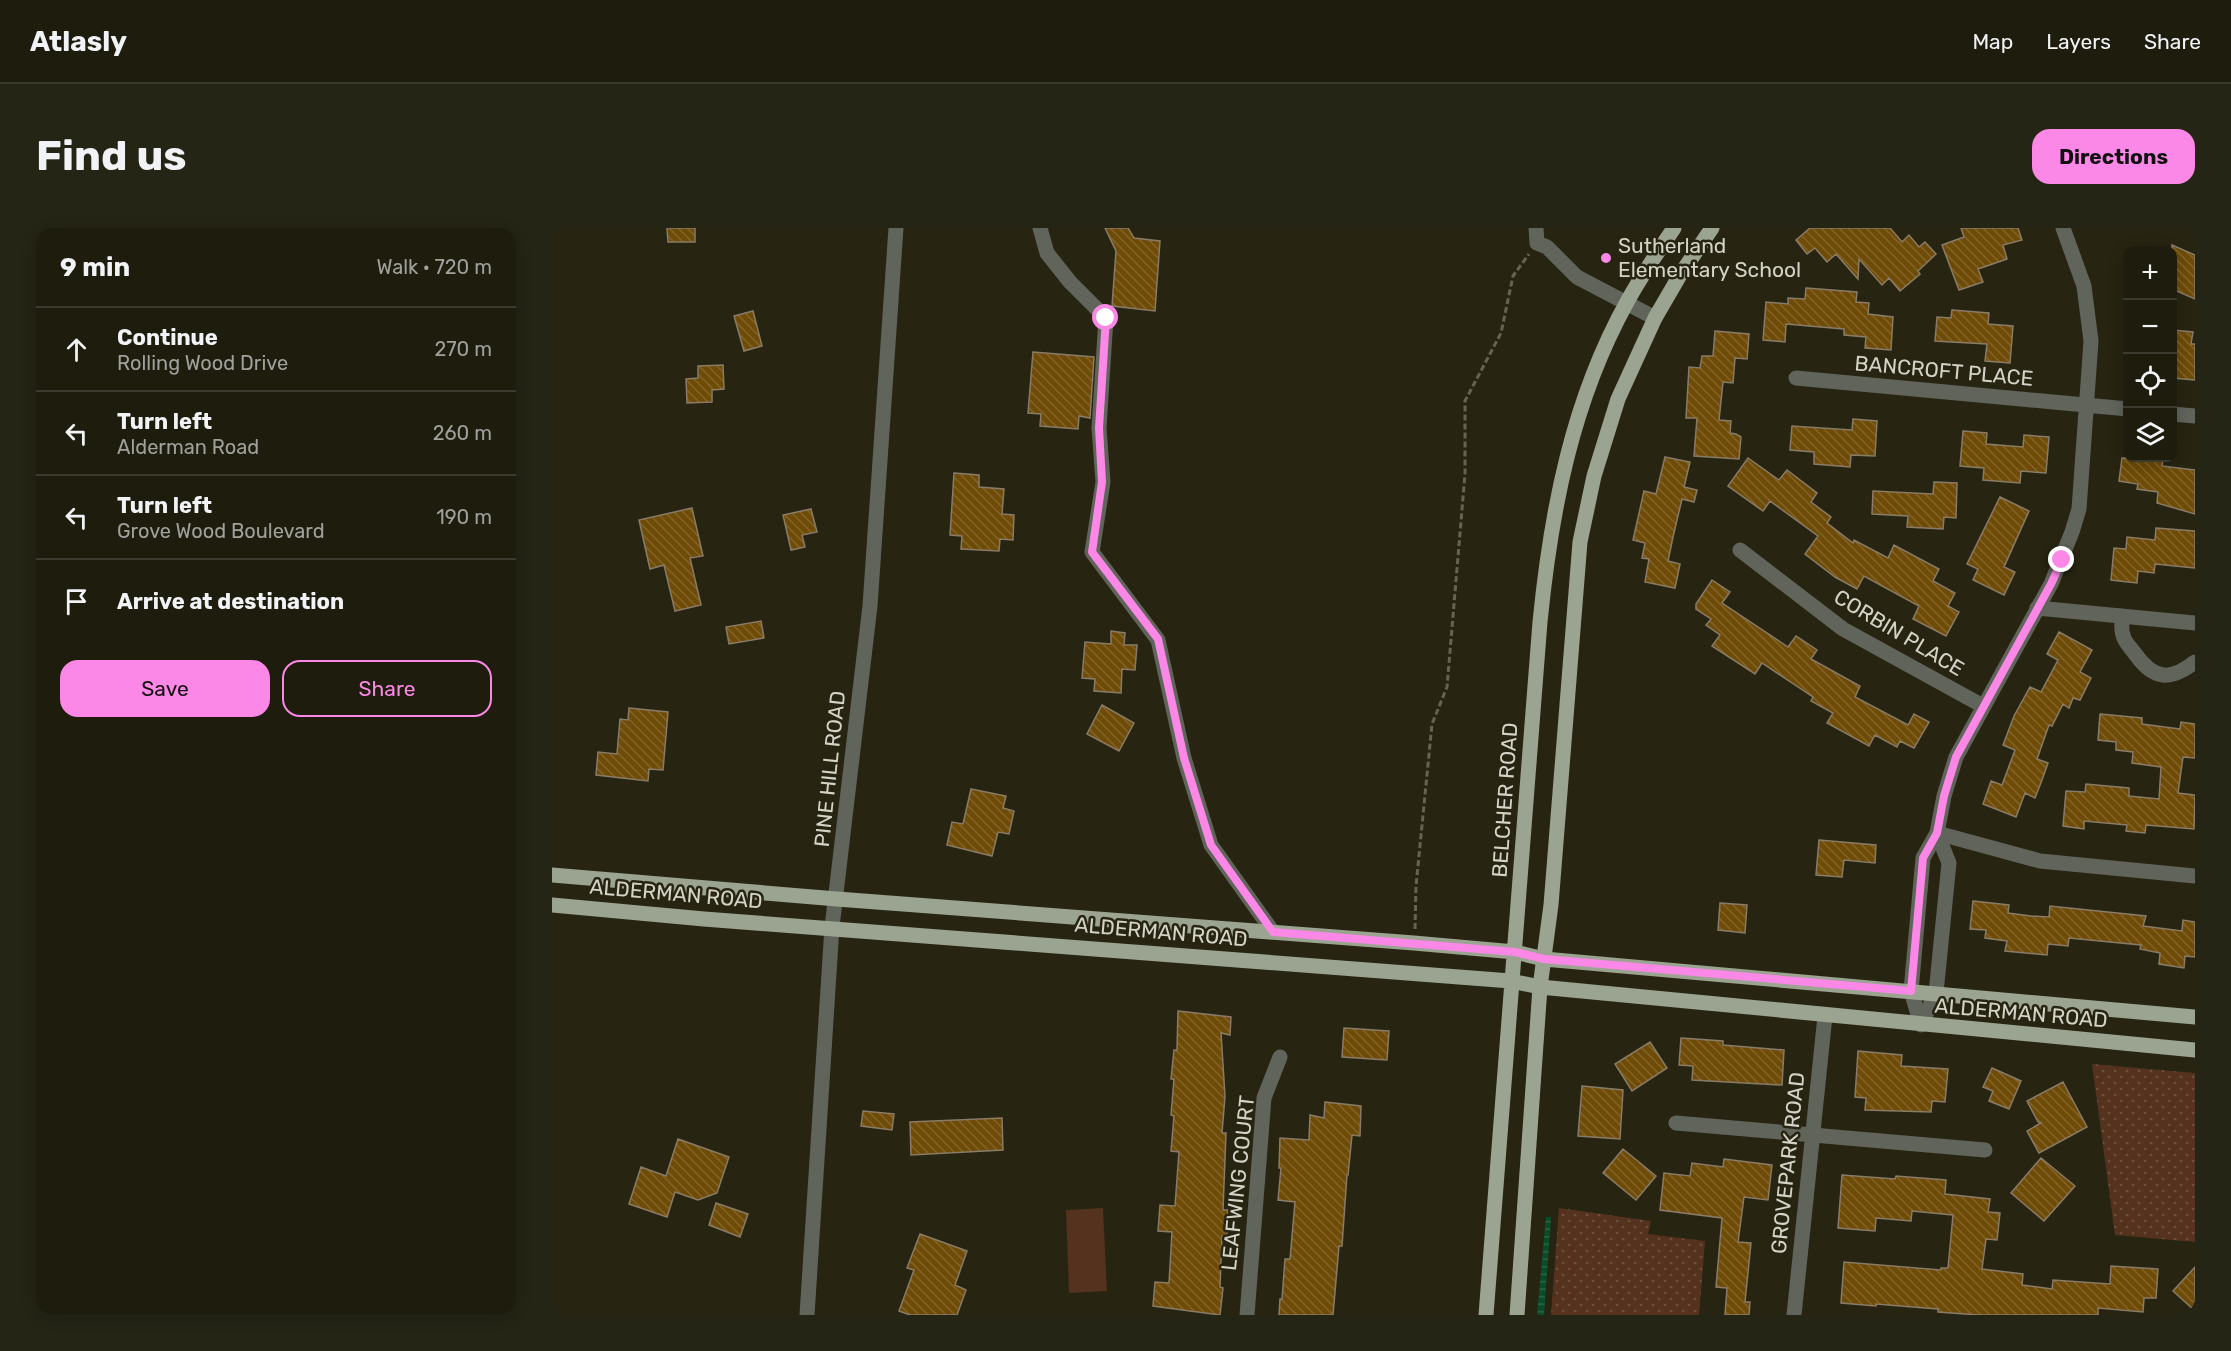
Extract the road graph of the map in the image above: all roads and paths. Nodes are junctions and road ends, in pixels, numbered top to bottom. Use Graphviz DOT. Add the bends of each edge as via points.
graph roads {
  1 [pos="896,228"];
  2 [pos="1040,228"];
  3 [pos="1674,228"];
  4 [pos="1712,228"];
  5 [pos="2065,229"];
  6 [pos="1536,236"];
  7 [pos="1627,302"];
  8 [pos="1655,318"];
  9 [pos="1796,378"];
  10 [pos="2088,405"];
  11 [pos="2123,409"];
  12 [pos="2177,414"];
  13 [pos="2195,416"];
  14 [pos="1740,550"];
  15 [pos="2037,608"];
  16 [pos="2122,616"];
  17 [pos="2195,623"];
  18 [pos="2195,662"];
  19 [pos="1983,706"];
  20 [pos="1937,833"];
  21 [pos="552,875"];
  22 [pos="2195,876"];
  23 [pos="837,900"];
  24 [pos="552,905"];
  25 [pos="832,927"];
  26 [pos="1273,932"];
  27 [pos="1414,943"];
  28 [pos="1515,952"];
  29 [pos="1544,959"];
  30 [pos="1511,981"];
  31 [pos="1540,987"];
  32 [pos="1911,991"];
  33 [pos="1936,993"];
  34 [pos="1825,1016"];
  35 [pos="2195,1017"];
  36 [pos="1921,1025"];
  37 [pos="2195,1050"];
  38 [pos="1281,1057"];
  39 [pos="1676,1123"];
  40 [pos="1812,1136"];
  41 [pos="1985,1150"];
  42 [pos="807,1315"];
  43 [pos="1247,1315"];
  44 [pos="1485,1315"];
  45 [pos="1517,1315"];
  46 [pos="1794,1315"];
  1 -- 23 [label="street, PINE HILL ROAD" via="870,606"];
  2 -- 26 [label="street" via="1047,253 1106,318 1099,428 1102,482 1092,552 1158,639 1184,758 1211,845"];
  3 -- 7 [label="main road, BELCHER ROAD"];
  4 -- 8 [label="main road"];
  5 -- 10 [label="street" via="2084,286 2091,341"];
  6 -- 7 [label="street" via="1577,277"];
  6 -- 27 [label="path" via="1513,276 1501,333 1465,401 1465,474 1447,687 1432,724"];
  7 -- 8 [label="street"];
  7 -- 28 [label="main road, BELCHER ROAD" via="1592,377 1556,498 1540,622"];
  8 -- 29 [label="main road" via="1618,399 1594,476 1580,542"];
  9 -- 10 [label="street, BANCROFT PLACE"];
  10 -- 11 [label="street, BANCROFT PLACE"];
  10 -- 15 [label="street" via="2079,509 2062,560"];
  12 -- 13 [label="street"];
  14 -- 19 [label="street, CORBIN PLACE" via="1843,629"];
  15 -- 16 [label="street"];
  15 -- 19 [label="street"];
  16 -- 17 [label="street"];
  16 -- 18 [label="street" via="2122,636 2153,673 2174,675"];
  19 -- 20 [label="street" via="1956,757"];
  20 -- 22 [label="street" via="2040,861"];
  20 -- 32 [label="street" via="1923,858"];
  20 -- 33 [label="street" via="1949,863"];
  21 -- 23 [label="main road, ALDERMAN ROAD"];
  23 -- 25 [label="street, PINE HILL ROAD"];
  23 -- 26 [label="main road, ALDERMAN ROAD"];
  24 -- 25 [label="main road, ALDERMAN ROAD"];
  25 -- 30 [label="main road, ALDERMAN ROAD"];
  25 -- 42 [label="street, PINE HILL ROAD"];
  26 -- 27 [label="main road, ALDERMAN ROAD"];
  27 -- 28 [label="main road, ALDERMAN ROAD"];
  28 -- 29 [label="main road, ALDERMAN ROAD"];
  28 -- 30 [label="main road, BELCHER ROAD"];
  29 -- 31 [label="main road"];
  29 -- 32 [label="main road, ALDERMAN ROAD"];
  30 -- 31 [label="main road, ALDERMAN ROAD"];
  30 -- 44 [label="main road, BELCHER ROAD"];
  31 -- 34 [label="main road, ALDERMAN ROAD"];
  31 -- 45 [label="main road"];
  32 -- 33 [label="main road, ALDERMAN ROAD"];
  32 -- 36 [label="street"];
  33 -- 35 [label="main road, ALDERMAN ROAD"];
  33 -- 36 [label="street"];
  34 -- 36 [label="main road, ALDERMAN ROAD"];
  34 -- 40 [label="street, GROVEPARK ROAD"];
  36 -- 37 [label="main road, ALDERMAN ROAD"];
  38 -- 43 [label="street, LEAFWING COURT" via="1264,1098"];
  39 -- 40 [label="street"];
  40 -- 41 [label="street"];
  40 -- 46 [label="street, GROVEPARK ROAD"];
}
